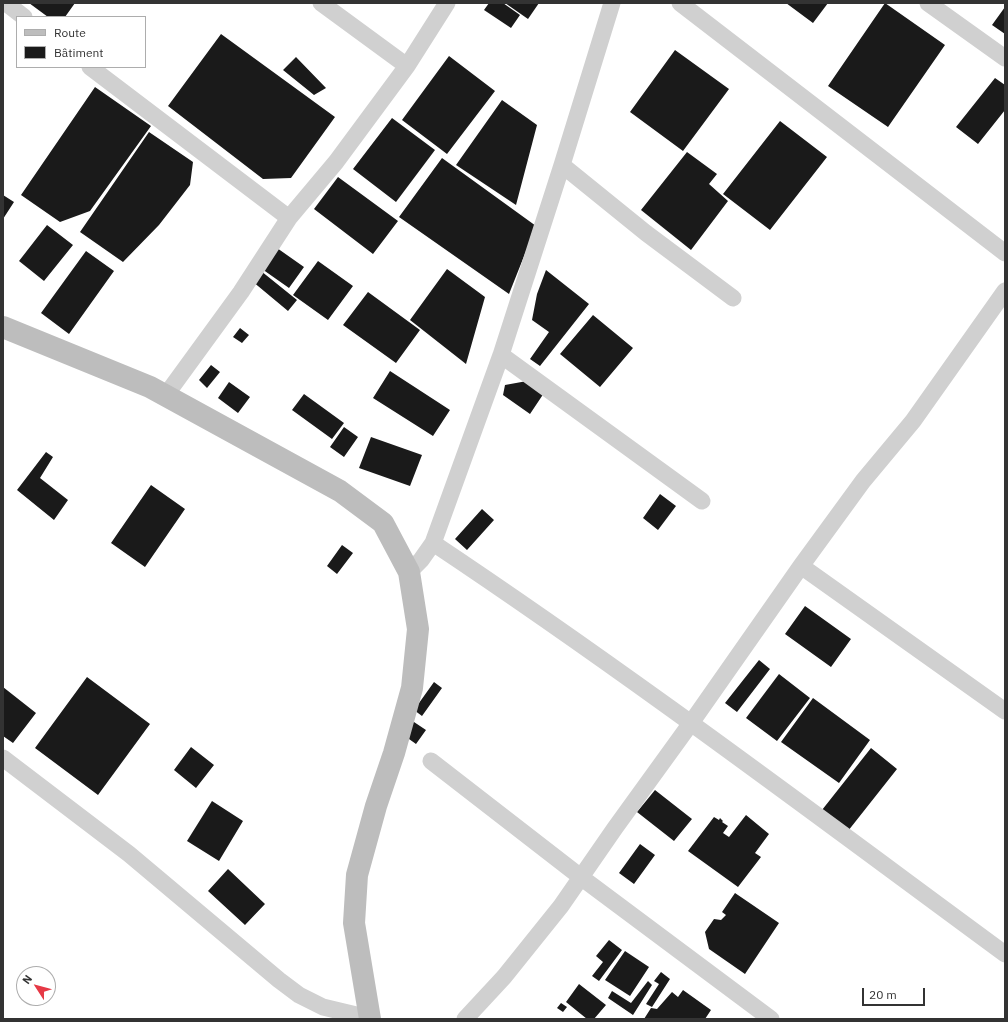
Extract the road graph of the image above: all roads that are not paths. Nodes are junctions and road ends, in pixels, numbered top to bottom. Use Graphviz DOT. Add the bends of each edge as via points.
graph roads {
  1 [pos="6,3"];
  2 [pos="321,3"];
  3 [pos="447,3"];
  4 [pos="612,3"];
  5 [pos="680,3"];
  6 [pos="928,3"];
  7 [pos="23,16"];
  8 [pos="1005,58"];
  9 [pos="407,66"];
  10 [pos="91,68"];
  11 [pos="562,165"];
  12 [pos="290,218"];
  13 [pos="1005,253"];
  14 [pos="1005,291"];
  15 [pos="733,298"];
  16 [pos="3,326"];
  17 [pos="501,355"];
  18 [pos="166,395"];
  19 [pos="702,501"];
  20 [pos="432,542"];
  21 [pos="801,566"];
  22 [pos="409,572"];
  23 [pos="1005,711"];
  24 [pos="691,723"];
  25 [pos="3,758"];
  26 [pos="431,761"];
  27 [pos="582,878"];
  28 [pos="1005,954"];
  29 [pos="370,1018"];
  30 [pos="465,1019"];
  31 [pos="771,1019"];
  1 -- 7 [label="street"];
  2 -- 9 [label="street"];
  3 -- 9 [label="street"];
  4 -- 11 [label="street"];
  5 -- 13 [label="street"];
  6 -- 8 [label="street"];
  9 -- 12 [label="street" via="336,162"];
  10 -- 12 [label="street"];
  11 -- 15 [label="street" via="646,233"];
  11 -- 17 [label="street"];
  12 -- 18 [label="street" via="242,292"];
  14 -- 21 [label="street" via="913,421 863,481"];
  16 -- 18 [label="main road"];
  17 -- 19 [label="street"];
  17 -- 20 [label="street"];
  18 -- 22 [label="main road" via="340,491 383,523"];
  20 -- 22 [label="street" via="421,560"];
  20 -- 24 [label="street"];
  21 -- 23 [label="street"];
  21 -- 24 [label="street"];
  22 -- 29 [label="main road" via="418,629 412,688 357,875 354,923"];
  24 -- 27 [label="street"];
  24 -- 28 [label="street"];
  25 -- 29 [label="street" via="129,854 300,995 323,1007"];
  26 -- 27 [label="street"];
  27 -- 30 [label="street" via="504,977"];
  27 -- 31 [label="street"];
}
